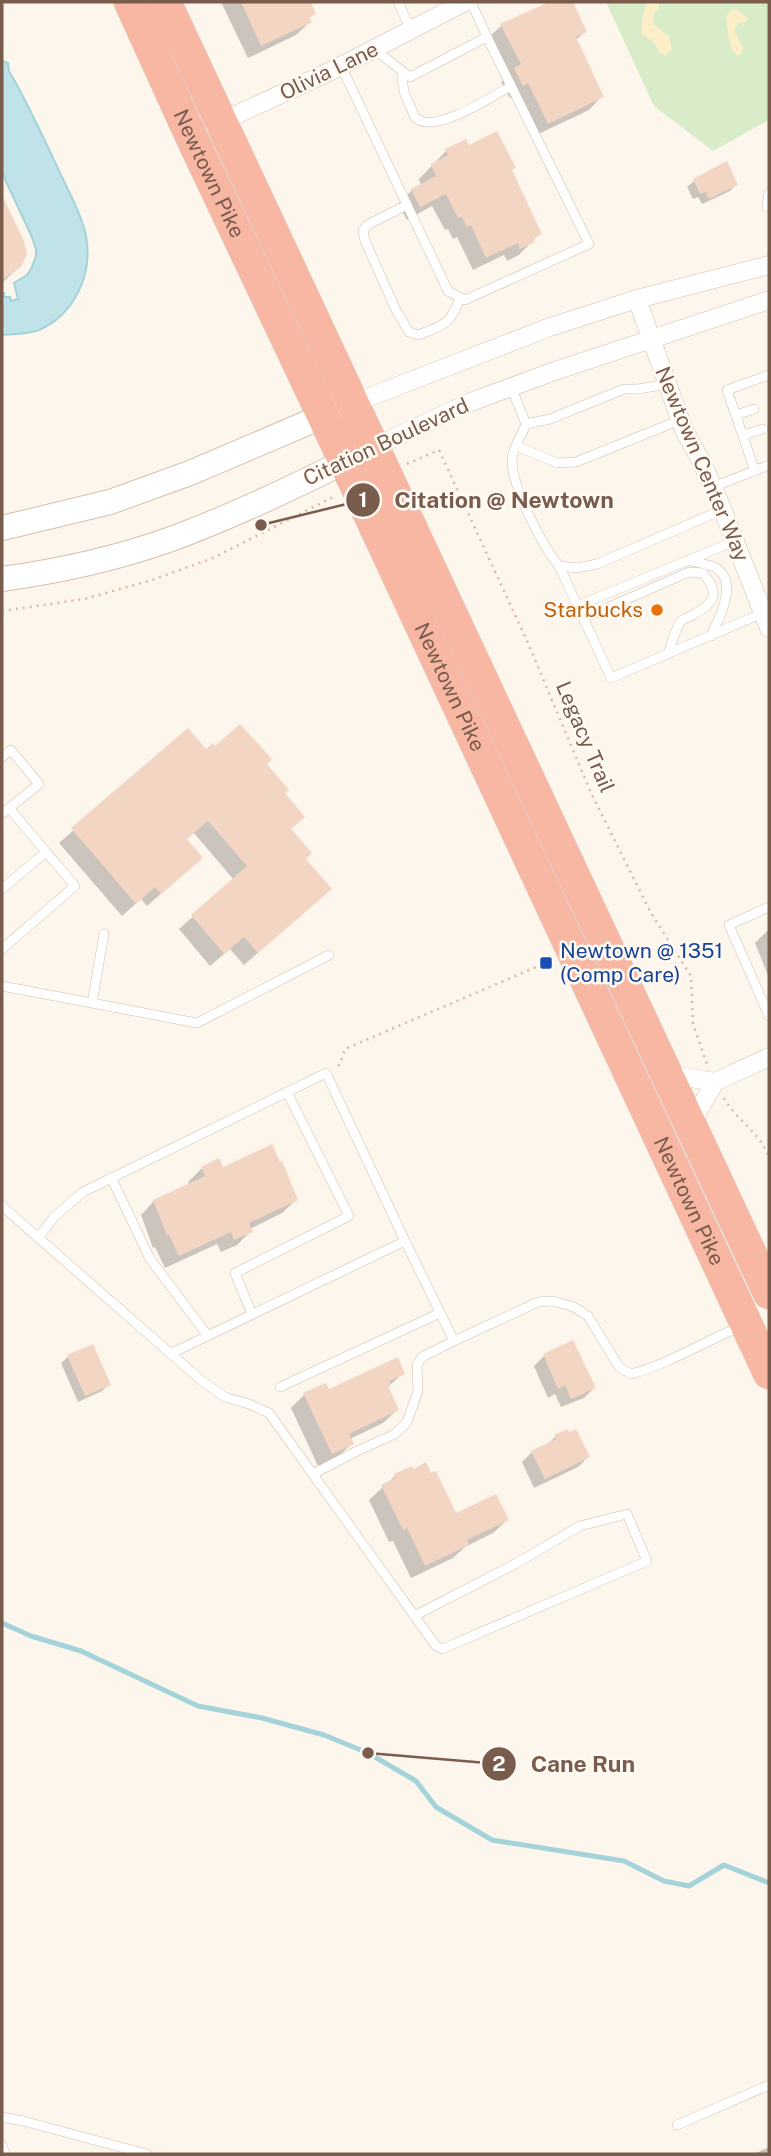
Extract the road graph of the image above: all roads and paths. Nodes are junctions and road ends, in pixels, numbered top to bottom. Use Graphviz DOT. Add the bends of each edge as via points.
graph roads {
  1 [pos="130,2"];
  2 [pos="165,2"];
  3 [pos="398,2"];
  4 [pos="465,2"];
  5 [pos="471,2"];
  6 [pos="411,30"];
  7 [pos="486,37"];
  8 [pos="374,49"];
  9 [pos="341,66"];
  10 [pos="404,72"];
  11 [pos="511,86"];
  12 [pos="221,121"];
  13 [pos="191,136"];
  14 [pos="769,193"];
  15 [pos="407,205"];
  16 [pos="766,207"];
  17 [pos="769,265"];
  18 [pos="460,298"];
  19 [pos="636,299"];
  20 [pos="769,300"];
  21 [pos="651,339"];
  22 [pos="769,375"];
  23 [pos="667,384"];
  24 [pos="511,387"];
  25 [pos="354,403"];
  26 [pos="754,410"];
  27 [pos="736,415"];
  28 [pos="323,416"];
  29 [pos="680,420"];
  30 [pos="526,424"];
  31 [pos="762,429"];
  32 [pos="743,435"];
  33 [pos="517,446"];
  34 [pos="374,447"];
  35 [pos="345,462"];
  36 [pos="407,464"];
  37 [pos="769,465"];
  38 [pos="755,471"];
  39 [pos="713,487"];
  40 [pos="332,497"];
  41 [pos="722,510"];
  42 [pos="2,527"];
  43 [pos="735,541"];
  44 [pos="688,561"];
  45 [pos="559,566"];
  46 [pos="2,579"];
  47 [pos="578,606"];
  48 [pos="2,611"];
  49 [pos="584,618"];
  50 [pos="766,620"];
  51 [pos="711,636"];
  52 [pos="668,654"];
  53 [pos="2,757"];
  54 [pos="5,811"];
  55 [pos="46,852"];
  56 [pos="2,889"];
  57 [pos="769,906"];
  58 [pos="104,934"];
  59 [pos="2,948"];
  60 [pos="329,954"];
  61 [pos="556,958"];
  62 [pos="2,986"];
  63 [pos="92,1003"];
  64 [pos="769,1013"];
  65 [pos="769,1057"];
  66 [pos="326,1073"];
  67 [pos="667,1074"];
  68 [pos="716,1081"];
  69 [pos="287,1092"];
  70 [pos="691,1123"];
  71 [pos="769,1158"];
  72 [pos="111,1177"];
  73 [pos="2,1206"];
  74 [pos="38,1238"];
  75 [pos="405,1241"];
  76 [pos="769,1293"];
  77 [pos="440,1312"];
  78 [pos="252,1314"];
  79 [pos="758,1330"];
  80 [pos="208,1336"];
  81 [pos="453,1341"];
  82 [pos="172,1353"];
  83 [pos="769,1373"];
  84 [pos="280,1387"];
  85 [pos="313,1474"];
  86 [pos="414,1616"];
  87 [pos="769,2085"];
  88 [pos="2,2117"];
  89 [pos="677,2125"];
  90 [pos="2,2145"];
  91 [pos="5,2154"];
  92 [pos="147,2154"];
  1 -- 13 [label="highway, Newtown Pike"];
  2 -- 12 [label="highway, Newtown Pike"];
  3 -- 6 [label="lane"];
  4 -- 6 [label="street, Olivia Lane"];
  5 -- 7 [label="lane"];
  6 -- 8 [label="street, Olivia Lane"];
  7 -- 10 [label="lane" via="410,77"];
  7 -- 11 [label="lane"];
  8 -- 9 [label="street, Olivia Lane"];
  8 -- 10 [label="lane"];
  9 -- 12 [label="street, Olivia Lane"];
  9 -- 15 [label="lane"];
  10 -- 11 [label="lane" via="402,82 409,104 416,118 427,123 447,120"];
  11 -- 18 [label="lane" via="589,244 465,300"];
  12 -- 13 [label="street, Olivia Lane"];
  12 -- 25 [label="highway, Newtown Pike"];
  13 -- 28 [label="highway, Newtown Pike"];
  14 -- 16 [label="lane"];
  15 -- 18 [label="lane" via="448,291"];
  15 -- 18 [label="lane" via="362,231 396,310 409,332 418,335 442,326 453,316"];
  17 -- 19 [label="street, Citation Boulevard"];
  19 -- 21 [label="street, Newtown Center Way"];
  19 -- 25 [label="street, Citation Boulevard"];
  20 -- 21 [label="street, Citation Boulevard"];
  21 -- 23 [label="street, Newtown Center Way"];
  21 -- 24 [label="street, Citation Boulevard"];
  22 -- 27 [label="lane" via="727,390"];
  23 -- 29 [label="street, Newtown Center Way"];
  23 -- 30 [label="lane" via="624,389"];
  24 -- 30 [label="lane"];
  24 -- 34 [label="street, Citation Boulevard"];
  25 -- 28 [label="main road, Citation Boulevard"];
  25 -- 34 [label="highway, Newtown Pike"];
  26 -- 27 [label="lane"];
  27 -- 32 [label="lane"];
  28 -- 35 [label="highway, Newtown Pike"];
  28 -- 42 [label="main road, Citation Boulevard" via="110,502"];
  29 -- 33 [label="lane" via="576,462 557,463"];
  29 -- 39 [label="street, Newtown Center Way"];
  30 -- 33 [label="lane"];
  31 -- 32 [label="lane"];
  32 -- 38 [label="lane"];
  33 -- 45 [label="lane" via="512,457 516,483 547,552"];
  34 -- 35 [label="main road, Citation Boulevard"];
  34 -- 67 [label="highway, Newtown Pike"];
  35 -- 46 [label="main road, Citation Boulevard" via="174,538 102,560"];
  35 -- 79 [label="highway, Newtown Pike"];
  36 -- 68 [label="path, Legacy Trail" via="439,450 591,793 652,913 691,976 693,1024"];
  37 -- 38 [label="lane"];
  38 -- 39 [label="lane"];
  39 -- 41 [label="street, Newtown Center Way"];
  40 -- 48 [label="path" via="213,558 164,576 84,599"];
  41 -- 43 [label="street, Newtown Center Way"];
  41 -- 45 [label="lane" via="597,564"];
  43 -- 44 [label="lane"];
  43 -- 50 [label="street, Newtown Center Way"];
  44 -- 47 [label="lane"];
  44 -- 51 [label="lane" via="722,572 727,602"];
  45 -- 47 [label="lane"];
  47 -- 49 [label="lane"];
  49 -- 52 [label="lane" via="611,678"];
  49 -- 52 [label="lane" via="689,572 703,573 714,590 712,600 681,621"];
  50 -- 51 [label="lane"];
  51 -- 52 [label="lane"];
  53 -- 54 [label="lane" via="11,750 39,783"];
  54 -- 55 [label="lane"];
  55 -- 56 [label="lane"];
  55 -- 59 [label="lane" via="75,886"];
  57 -- 64 [label="lane" via="729,925"];
  58 -- 63 [label="lane"];
  60 -- 63 [label="lane" via="197,1023"];
  61 -- 66 [label="path" via="345,1049 340,1064"];
  62 -- 63 [label="lane"];
  65 -- 68 [label="street"];
  66 -- 69 [label="lane"];
  66 -- 75 [label="lane"];
  67 -- 68 [label="street"];
  67 -- 70 [label="highway, Newtown Pike"];
  68 -- 70 [label="street"];
  68 -- 71 [label="path, Legacy Trail" via="729,1108 766,1148"];
  69 -- 72 [label="lane"];
  69 -- 78 [label="lane" via="349,1216 235,1273"];
  70 -- 76 [label="highway, Newtown Pike"];
  72 -- 74 [label="lane" via="83,1192"];
  72 -- 80 [label="lane" via="150,1259"];
  73 -- 74 [label="lane"];
  74 -- 82 [label="lane"];
  75 -- 77 [label="lane"];
  75 -- 78 [label="lane"];
  77 -- 81 [label="lane"];
  77 -- 84 [label="lane"];
  78 -- 80 [label="lane"];
  79 -- 81 [label="lane" via="709,1339 631,1374 619,1367 588,1316 553,1301 538,1302"];
  79 -- 83 [label="highway, Newtown Pike"];
  80 -- 82 [label="lane"];
  81 -- 85 [label="lane" via="417,1364 418,1391 407,1422 395,1434"];
  82 -- 85 [label="lane" via="225,1397 269,1413"];
  85 -- 86 [label="lane"];
  86 -- 86 [label="lane" via="442,1649 647,1561 627,1514 580,1526"];
  87 -- 89 [label="lane"];
  88 -- 92 [label="lane"];
  90 -- 91 [label="lane"];
}
